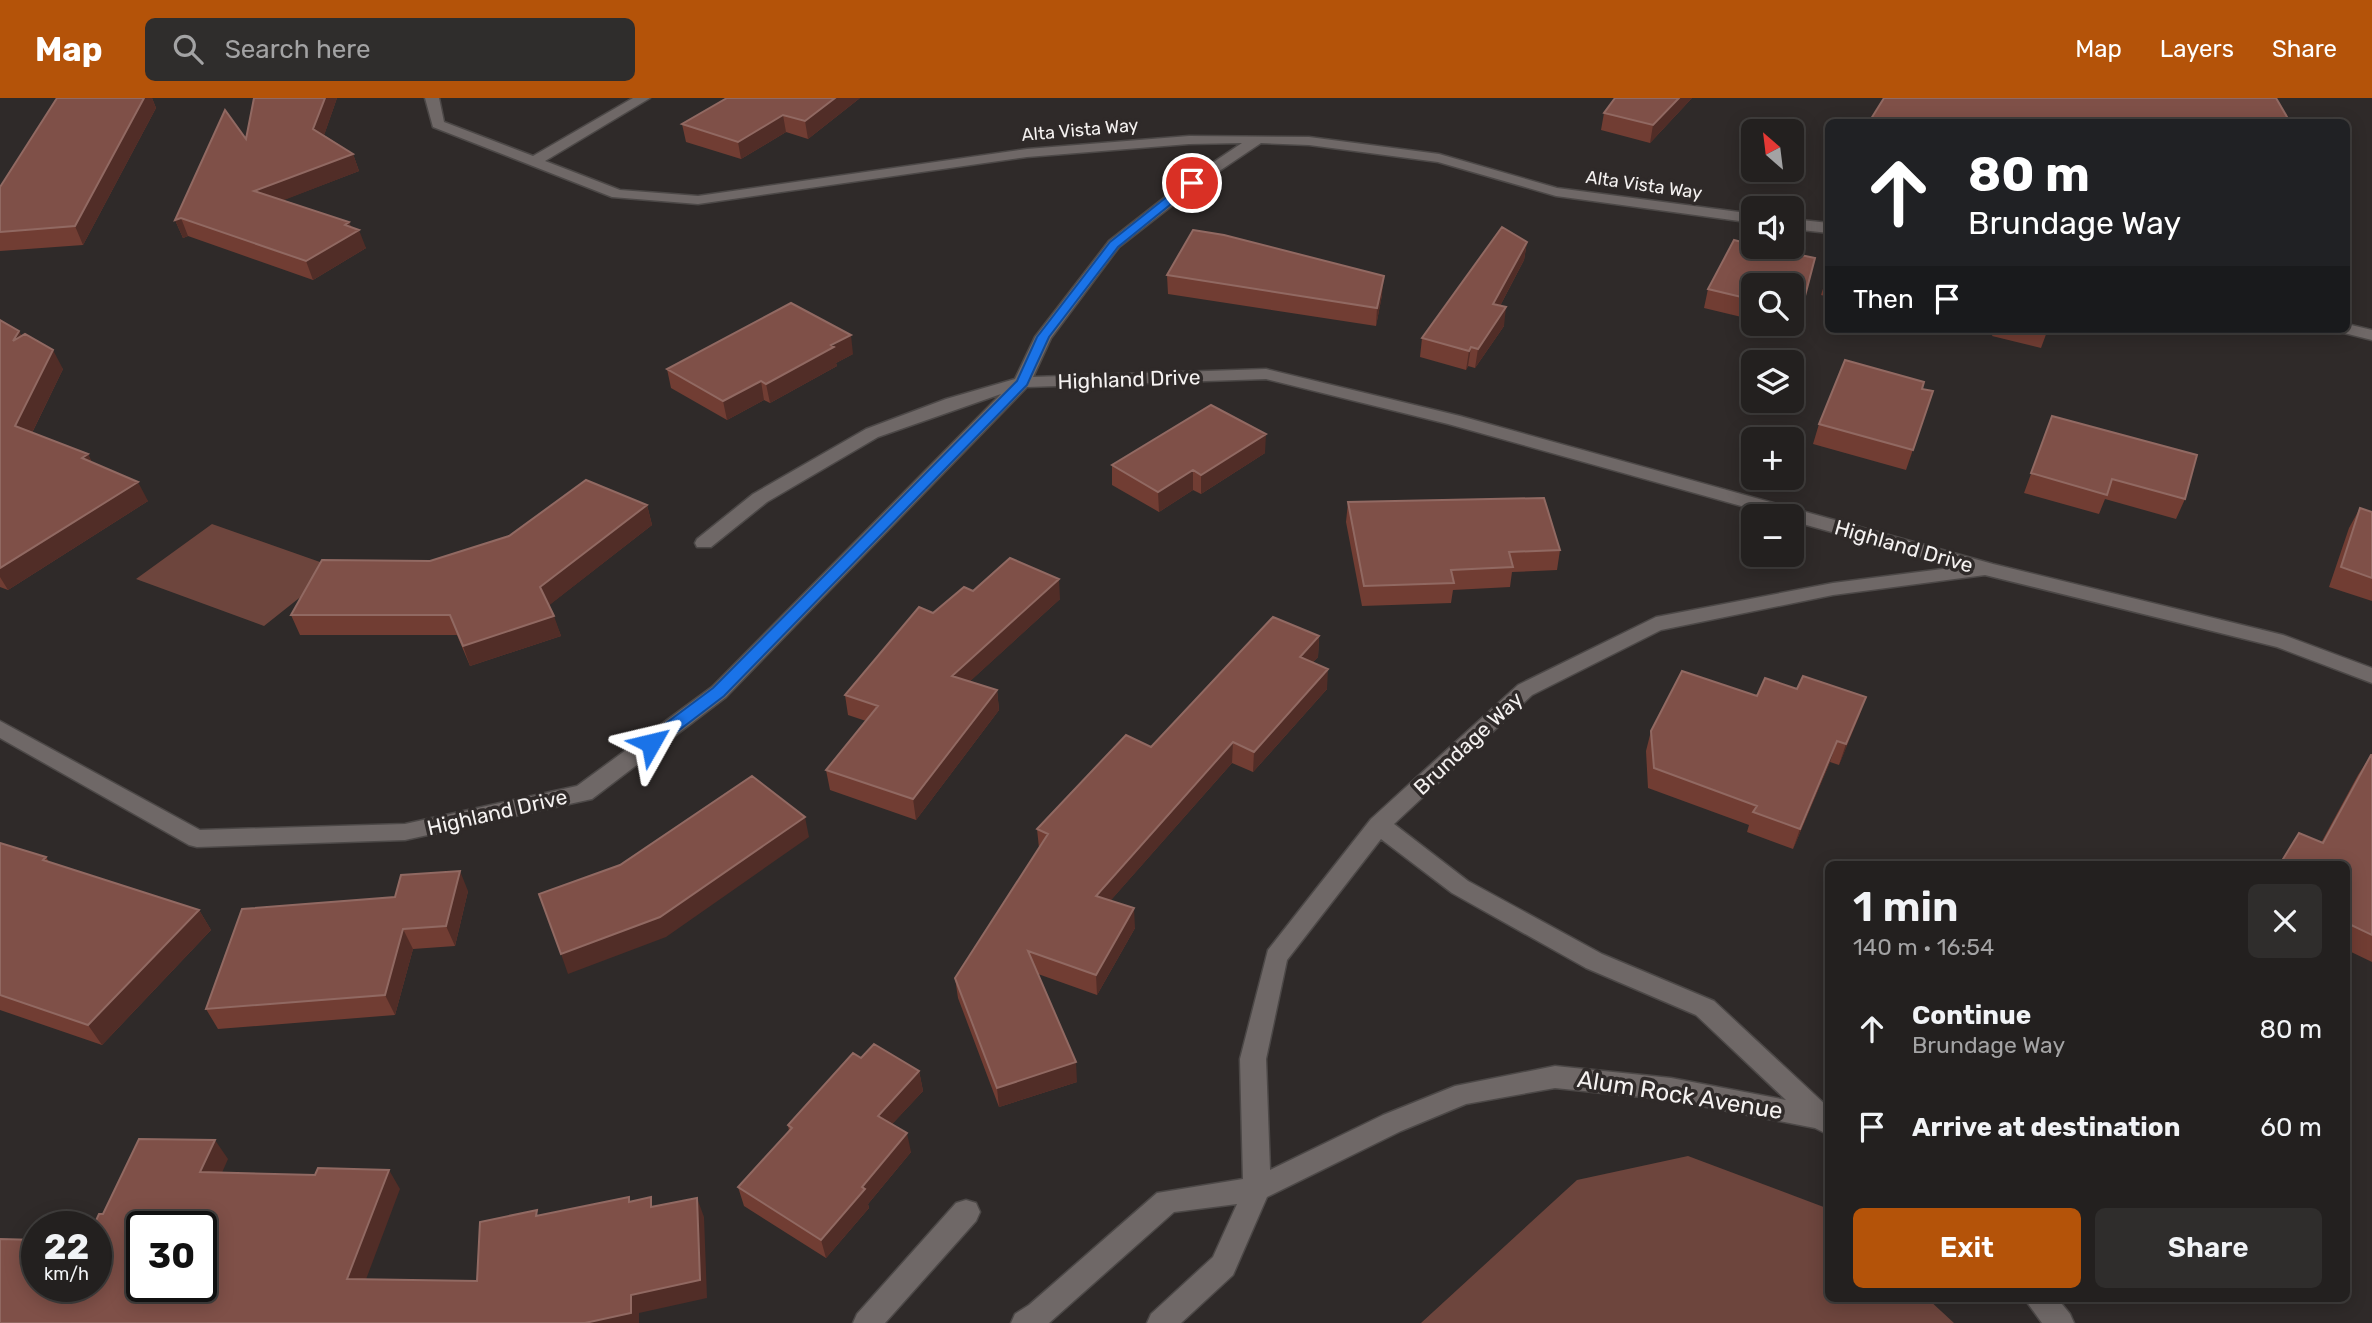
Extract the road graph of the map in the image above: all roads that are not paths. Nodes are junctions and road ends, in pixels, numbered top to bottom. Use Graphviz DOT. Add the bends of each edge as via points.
graph roads {
  1 [pos="432,98"];
  2 [pos="643,98"];
  3 [pos="1258,139"];
  4 [pos="536,160"];
  5 [pos="1741,217"];
  6 [pos="1804,226"];
  7 [pos="1825,228"];
  8 [pos="2350,330"];
  9 [pos="2372,335"];
  10 [pos="1022,382"];
  11 [pos="704,543"];
  12 [pos="1990,570"];
  13 [pos="2372,676"];
  14 [pos="0,728"];
  15 [pos="1379,825"];
  16 [pos="1825,1121"];
  17 [pos="1257,1189"];
  18 [pos="966,1212"];
  19 [pos="2042,1302"];
  20 [pos="867,1323"];
  21 [pos="1026,1323"];
  22 [pos="1161,1323"];
  23 [pos="2060,1323"];
  1 -- 4 [label="street" via="438,124"];
  2 -- 4 [label="street"];
  3 -- 4 [label="street, Alta Vista Way" via="1027,153 698,200 617,194"];
  3 -- 5 [label="street, Alta Vista Way" via="1439,158 1556,192"];
  3 -- 10 [label="street" via="1114,244 1043,337"];
  6 -- 7 [label="street"];
  8 -- 9 [label="street"];
  10 -- 11 [label="street" via="872,433 760,498"];
  10 -- 12 [label="street, Highland Drive" via="1266,374 1454,421"];
  10 -- 14 [label="street, Highland Drive" via="719,692 584,793 405,832 197,839"];
  12 -- 13 [label="street, Highland Drive" via="2283,642"];
  12 -- 15 [label="street, Brundage Way" via="1833,589 1656,624 1525,690"];
  15 -- 16 [label="street" via="1460,887 1594,961 1705,1008"];
  15 -- 17 [label="street, Brundage Way" via="1276,957 1254,1059"];
  16 -- 17 [label="street, Alum Rock Avenue" via="1671,1090 1555,1077 1464,1094 1392,1123"];
  17 -- 21 [label="street, Alum Rock Avenue" via="1167,1201"];
  17 -- 22 [label="street" via="1223,1266"];
  18 -- 20 [label="street"];
  19 -- 23 [label="street"];
}
